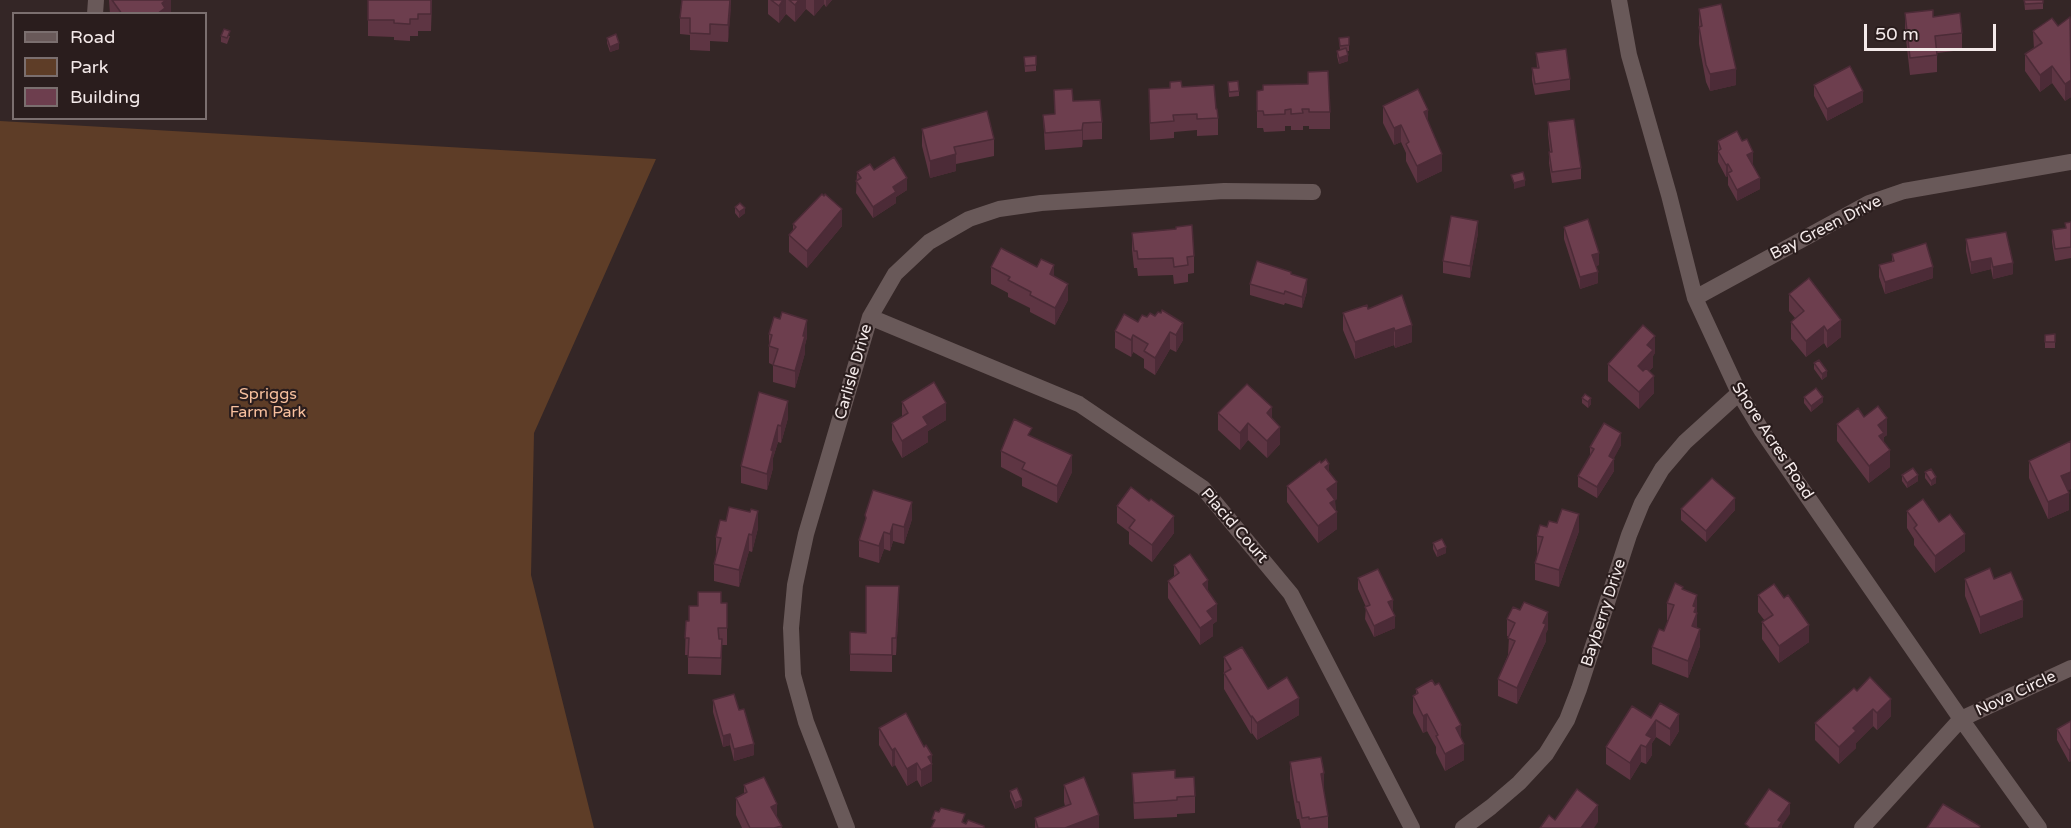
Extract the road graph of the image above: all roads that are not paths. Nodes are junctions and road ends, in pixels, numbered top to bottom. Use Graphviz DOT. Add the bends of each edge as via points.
graph roads {
  1 [pos="1619,0"];
  2 [pos="2071,162"];
  3 [pos="1313,192"];
  4 [pos="1695,298"];
  5 [pos="870,317"];
  6 [pos="1739,393"];
  7 [pos="2071,668"];
  8 [pos="1960,719"];
  9 [pos="847,828"];
  10 [pos="1412,828"];
  11 [pos="1463,828"];
  12 [pos="1862,828"];
  13 [pos="2039,828"];
  1 -- 4 [label="street, Shore Acres Road" via="1629,55"];
  2 -- 4 [label="street, Bay Green Drive" via="1904,191 1869,203"];
  3 -- 5 [label="street, Carlisle Drive" via="1224,191 999,209 969,219 929,242 895,274"];
  4 -- 6 [label="street, Shore Acres Road"];
  5 -- 9 [label="street, Carlisle Drive" via="806,534 791,628 793,675 806,722"];
  5 -- 10 [label="street, Placid Court" via="1079,404 1203,488 1291,594"];
  6 -- 8 [label="street, Shore Acres Road"];
  6 -- 11 [label="street, Bayberry Drive" via="1685,441 1642,503 1579,689 1567,720 1546,754 1512,789"];
  7 -- 8 [label="street, Nova Circle"];
  8 -- 12 [label="street"];
  8 -- 13 [label="street, Shore Acres Road"];
}
